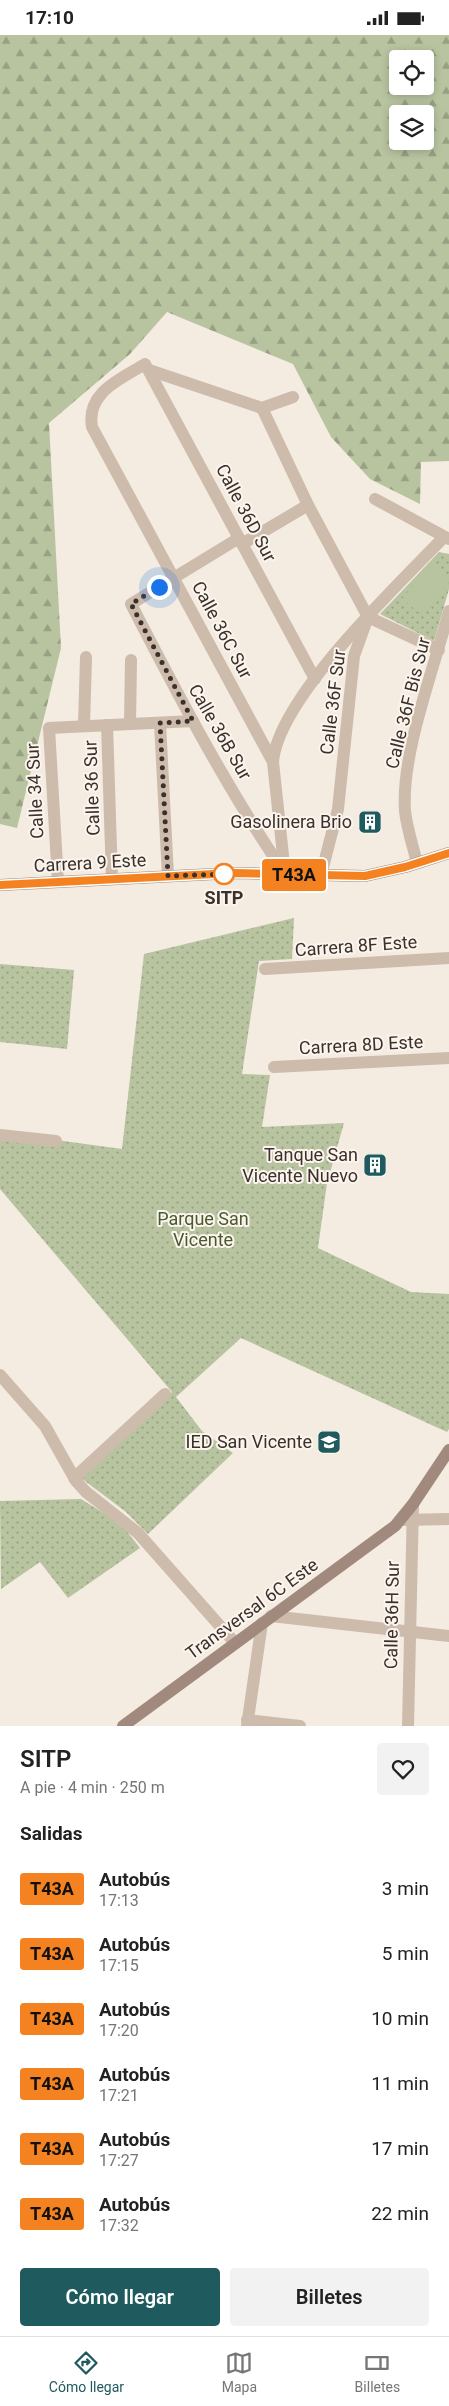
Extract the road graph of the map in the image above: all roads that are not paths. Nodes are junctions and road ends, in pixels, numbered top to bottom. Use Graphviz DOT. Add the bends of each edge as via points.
graph roads {
  1 [pos="147,367"];
  2 [pos="293,397"];
  3 [pos="262,408"];
  4 [pos="375,499"];
  5 [pos="308,505"];
  6 [pos="446,538"];
  7 [pos="241,541"];
  8 [pos="174,578"];
  9 [pos="449,611"];
  10 [pos="368,617"];
  11 [pos="439,650"];
  12 [pos="86,657"];
  13 [pos="131,660"];
  14 [pos="314,679"];
  15 [pos="193,721"];
  16 [pos="160,723"];
  17 [pos="130,724"];
  18 [pos="107,725"];
  19 [pos="84,726"];
  20 [pos="274,762"];
  21 [pos="449,853"];
  22 [pos="417,863"];
  23 [pos="285,874"];
  24 [pos="321,875"];
  25 [pos="168,876"];
  26 [pos="112,879"];
  27 [pos="58,882"];
  28 [pos="0,885"];
  29 [pos="449,958"];
  30 [pos="265,969"];
  31 [pos="449,1058"];
  32 [pos="274,1067"];
  33 [pos="0,1135"];
  34 [pos="56,1141"];
  35 [pos="0,1375"];
  36 [pos="165,1394"];
  37 [pos="449,1450"];
  38 [pos="74,1478"];
  39 [pos="449,1519"];
  40 [pos="406,1520"];
  41 [pos="267,1620"];
  42 [pos="410,1631"];
  43 [pos="449,1636"];
  44 [pos="235,1643"];
  45 [pos="247,1723"];
  46 [pos="122,1726"];
  47 [pos="300,1726"];
  48 [pos="408,1726"];
  1 -- 3 [label="street"];
  1 -- 7 [label="street, Calle 36D Sur"];
  1 -- 8 [label="street, Calle 36C Sur" via="100,393 91,415 94,433"];
  2 -- 3 [label="street"];
  3 -- 5 [label="street"];
  4 -- 6 [label="street"];
  5 -- 7 [label="street"];
  5 -- 10 [label="street"];
  6 -- 10 [label="street"];
  7 -- 8 [label="street"];
  7 -- 14 [label="street, Calle 36D Sur"];
  8 -- 15 [label="street, Calle 36B Sur" via="131,604"];
  8 -- 20 [label="street, Calle 36C Sur"];
  9 -- 11 [label="street, Calle 36F Bis Sur"];
  10 -- 11 [label="street"];
  10 -- 14 [label="street"];
  10 -- 24 [label="street, Calle 36F Sur" via="354,656 338,809"];
  11 -- 22 [label="street, Calle 36F Bis Sur" via="414,737 405,794 405,813"];
  12 -- 19 [label="street"];
  13 -- 17 [label="street"];
  14 -- 20 [label="street" via="282,729"];
  15 -- 16 [label="street"];
  15 -- 23 [label="street, Calle 36B Sur"];
  16 -- 17 [label="street"];
  16 -- 25 [label="street"];
  17 -- 18 [label="street"];
  18 -- 19 [label="street"];
  18 -- 26 [label="street, Calle 36 Sur"];
  19 -- 27 [label="street, Calle 34 Sur" via="49,727"];
  20 -- 23 [label="street, Calle 36C Sur"];
  21 -- 22 [label="main road, Carrera 9 Este"];
  22 -- 24 [label="main road, Carrera 9 Este" via="365,876"];
  23 -- 24 [label="main road, Carrera 9 Este"];
  23 -- 25 [label="main road, Carrera 9 Este"];
  25 -- 26 [label="main road, Carrera 9 Este"];
  26 -- 27 [label="main road, Carrera 9 Este"];
  27 -- 28 [label="main road, Carrera 9 Este"];
  29 -- 30 [label="street, Carrera 8F Este"];
  31 -- 32 [label="street, Carrera 8D Este"];
  33 -- 34 [label="street"];
  35 -- 38 [label="street" via="45,1426"];
  36 -- 38 [label="street"];
  37 -- 40 [label="main road"];
  38 -- 44 [label="street" via="86,1492 138,1533"];
  39 -- 40 [label="street"];
  40 -- 41 [label="main road, Transversal 6C Este"];
  40 -- 42 [label="street, Calle 36H Sur"];
  41 -- 42 [label="street"];
  41 -- 44 [label="main road, Transversal 6C Este"];
  41 -- 45 [label="street"];
  42 -- 43 [label="street"];
  42 -- 48 [label="street, Calle 36H Sur"];
  44 -- 46 [label="main road, Transversal 6C Este"];
  45 -- 47 [label="street"];
}
